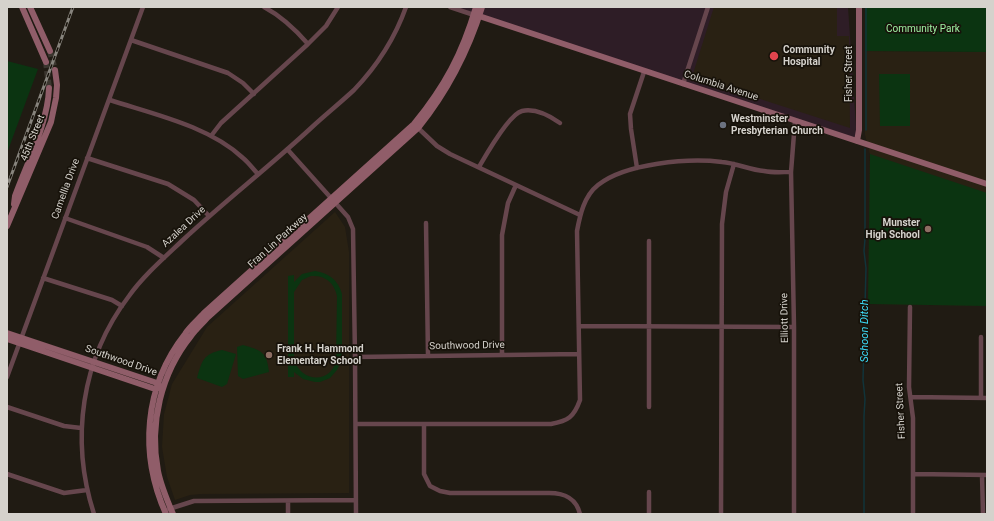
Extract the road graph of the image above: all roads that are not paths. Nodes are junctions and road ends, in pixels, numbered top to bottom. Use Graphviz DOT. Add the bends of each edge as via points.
graph roads {
  1 [pos="22,7"];
  2 [pos="30,7"];
  3 [pos="143,7"];
  4 [pos="264,7"];
  5 [pos="338,7"];
  6 [pos="406,7"];
  7 [pos="450,7"];
  8 [pos="476,7"];
  9 [pos="482,7"];
  10 [pos="708,7"];
  11 [pos="859,7"];
  12 [pos="476,16"];
  13 [pos="131,40"];
  14 [pos="308,44"];
  15 [pos="50,51"];
  16 [pos="46,62"];
  17 [pos="55,70"];
  18 [pos="644,72"];
  19 [pos="684,84"];
  20 [pos="49,88"];
  21 [pos="254,94"];
  22 [pos="110,100"];
  23 [pos="795,121"];
  24 [pos="560,123"];
  25 [pos="416,126"];
  26 [pos="211,136"];
  27 [pos="858,141"];
  28 [pos="288,150"];
  29 [pos="87,158"];
  30 [pos="734,164"];
  31 [pos="479,167"];
  32 [pos="637,168"];
  33 [pos="792,172"];
  34 [pos="258,174"];
  35 [pos="987,184"];
  36 [pos="516,185"];
  37 [pos="334,200"];
  38 [pos="13,210"];
  39 [pos="580,215"];
  40 [pos="209,216"];
  41 [pos="65,218"];
  42 [pos="426,223"];
  43 [pos="7,226"];
  44 [pos="649,240"];
  45 [pos="164,258"];
  46 [pos="43,278"];
  47 [pos="122,306"];
  48 [pos="910,308"];
  49 [pos="579,326"];
  50 [pos="648,326"];
  51 [pos="721,326"];
  52 [pos="794,327"];
  53 [pos="7,333"];
  54 [pos="981,337"];
  55 [pos="7,339"];
  56 [pos="21,341"];
  57 [pos="579,354"];
  58 [pos="502,355"];
  59 [pos="428,356"];
  60 [pos="355,357"];
  61 [pos="93,365"];
  62 [pos="7,377"];
  63 [pos="156,386"];
  64 [pos="163,388"];
  65 [pos="911,397"];
  66 [pos="981,398"];
  67 [pos="987,398"];
  68 [pos="7,407"];
  69 [pos="649,407"];
  70 [pos="356,424"];
  71 [pos="424,424"];
  72 [pos="81,428"];
  73 [pos="7,474"];
  74 [pos="914,474"];
  75 [pos="984,475"];
  76 [pos="87,490"];
  77 [pos="648,492"];
  78 [pos="356,500"];
  79 [pos="288,501"];
  80 [pos="169,512"];
  81 [pos="94,514"];
  82 [pos="288,514"];
  83 [pos="356,514"];
  84 [pos="580,514"];
  85 [pos="649,514"];
  86 [pos="721,514"];
  87 [pos="794,514"];
  88 [pos="913,514"];
  89 [pos="984,514"];
  1 -- 16 [label="street"];
  2 -- 15 [label="street"];
  3 -- 13 [label="street, Camellia Drive"];
  4 -- 14 [label="street" via="292,26"];
  5 -- 14 [label="street" via="326,26"];
  6 -- 28 [label="street, Azalea Drive" via="389,45 363,79"];
  7 -- 12 [label="street, Columbia Avenue"];
  8 -- 12 [label="street, Fran Lin Parkway"];
  9 -- 12 [label="street, Fran Lin Parkway"];
  10 -- 19 [label="street"];
  11 -- 27 [label="street, Fisher Street"];
  12 -- 18 [label="street, Columbia Avenue"];
  12 -- 25 [label="street, Fran Lin Parkway" via="444,83"];
  13 -- 21 [label="street" via="223,71 236,78"];
  13 -- 22 [label="street, Camellia Drive"];
  14 -- 21 [label="street"];
  17 -- 38 [label="street, 45th Street" via="56,98 51,122"];
  18 -- 19 [label="street, Columbia Avenue"];
  18 -- 32 [label="street" via="630,114"];
  19 -- 23 [label="street, Columbia Avenue"];
  20 -- 38 [label="street, 45th Street" via="44,119 15,196"];
  21 -- 26 [label="street" via="218,126"];
  22 -- 26 [label="street" via="185,124"];
  22 -- 29 [label="street, Camellia Drive"];
  23 -- 27 [label="street, Columbia Avenue"];
  23 -- 33 [label="street, Elliott Drive"];
  24 -- 31 [label="street" via="530,110 514,114"];
  25 -- 31 [label="street" via="437,146"];
  25 -- 37 [label="street, Fran Lin Parkway"];
  26 -- 34 [label="street" via="243,157"];
  27 -- 35 [label="street, Columbia Avenue"];
  28 -- 34 [label="street, Azalea Drive"];
  28 -- 37 [label="street"];
  29 -- 40 [label="street" via="168,184 194,200"];
  29 -- 41 [label="street, Camellia Drive"];
  30 -- 32 [label="street" via="691,161"];
  30 -- 33 [label="street" via="764,172"];
  30 -- 51 [label="street" via="726,192 722,224"];
  31 -- 36 [label="street"];
  32 -- 39 [label="street" via="622,172 597,186"];
  33 -- 52 [label="street, Elliott Drive"];
  34 -- 40 [label="street, Azalea Drive"];
  36 -- 39 [label="street"];
  36 -- 58 [label="street" via="508,203 502,235"];
  37 -- 60 [label="street" via="348,217 353,229"];
  37 -- 63 [label="street, Fran Lin Parkway" via="194,323 172,352"];
  37 -- 64 [label="street, Fran Lin Parkway" via="207,318 171,366"];
  38 -- 43 [label="street, 45th Street"];
  39 -- 49 [label="street"];
  40 -- 45 [label="street, Azalea Drive"];
  41 -- 45 [label="street" via="147,247"];
  41 -- 46 [label="street, Camellia Drive"];
  42 -- 59 [label="street"];
  44 -- 50 [label="street"];
  45 -- 47 [label="street, Azalea Drive"];
  46 -- 47 [label="street" via="112,300"];
  46 -- 56 [label="street, Camellia Drive"];
  47 -- 61 [label="street, Azalea Drive" via="103,339"];
  48 -- 65 [label="street, Fisher Street"];
  49 -- 50 [label="street"];
  49 -- 57 [label="street"];
  50 -- 51 [label="street"];
  50 -- 69 [label="street"];
  51 -- 52 [label="street"];
  51 -- 86 [label="street"];
  52 -- 87 [label="street, Elliott Drive"];
  53 -- 56 [label="street, Southwood Drive"];
  54 -- 66 [label="street"];
  55 -- 56 [label="street, Southwood Drive"];
  56 -- 61 [label="street, Southwood Drive"];
  56 -- 62 [label="street, Camellia Drive"];
  57 -- 58 [label="street, Southwood Drive"];
  57 -- 71 [label="street" via="580,400 576,411 564,421 551,424"];
  58 -- 59 [label="street, Southwood Drive"];
  59 -- 60 [label="street, Southwood Drive"];
  60 -- 70 [label="street"];
  61 -- 63 [label="street, Southwood Drive"];
  61 -- 72 [label="street, Azalea Drive" via="84,399"];
  63 -- 64 [label="street, Southwood Drive"];
  63 -- 80 [label="street, Fran Lin Parkway" via="150,417 149,447 155,480"];
  64 -- 80 [label="street, Fran Lin Parkway" via="156,418 155,446"];
  65 -- 66 [label="street"];
  65 -- 74 [label="street, Fisher Street"];
  66 -- 67 [label="street"];
  68 -- 72 [label="street" via="64,426"];
  70 -- 71 [label="street"];
  70 -- 78 [label="street"];
  71 -- 84 [label="street" via="424,474 430,486 450,493 556,493 573,500"];
  72 -- 76 [label="street, Azalea Drive"];
  73 -- 76 [label="street" via="64,493"];
  74 -- 75 [label="street"];
  74 -- 88 [label="street, Fisher Street"];
  75 -- 89 [label="street"];
  76 -- 81 [label="street, Azalea Drive"];
  77 -- 85 [label="street"];
  78 -- 79 [label="street"];
  78 -- 83 [label="street"];
  79 -- 80 [label="street" via="194,501"];
  79 -- 82 [label="street"];
}
